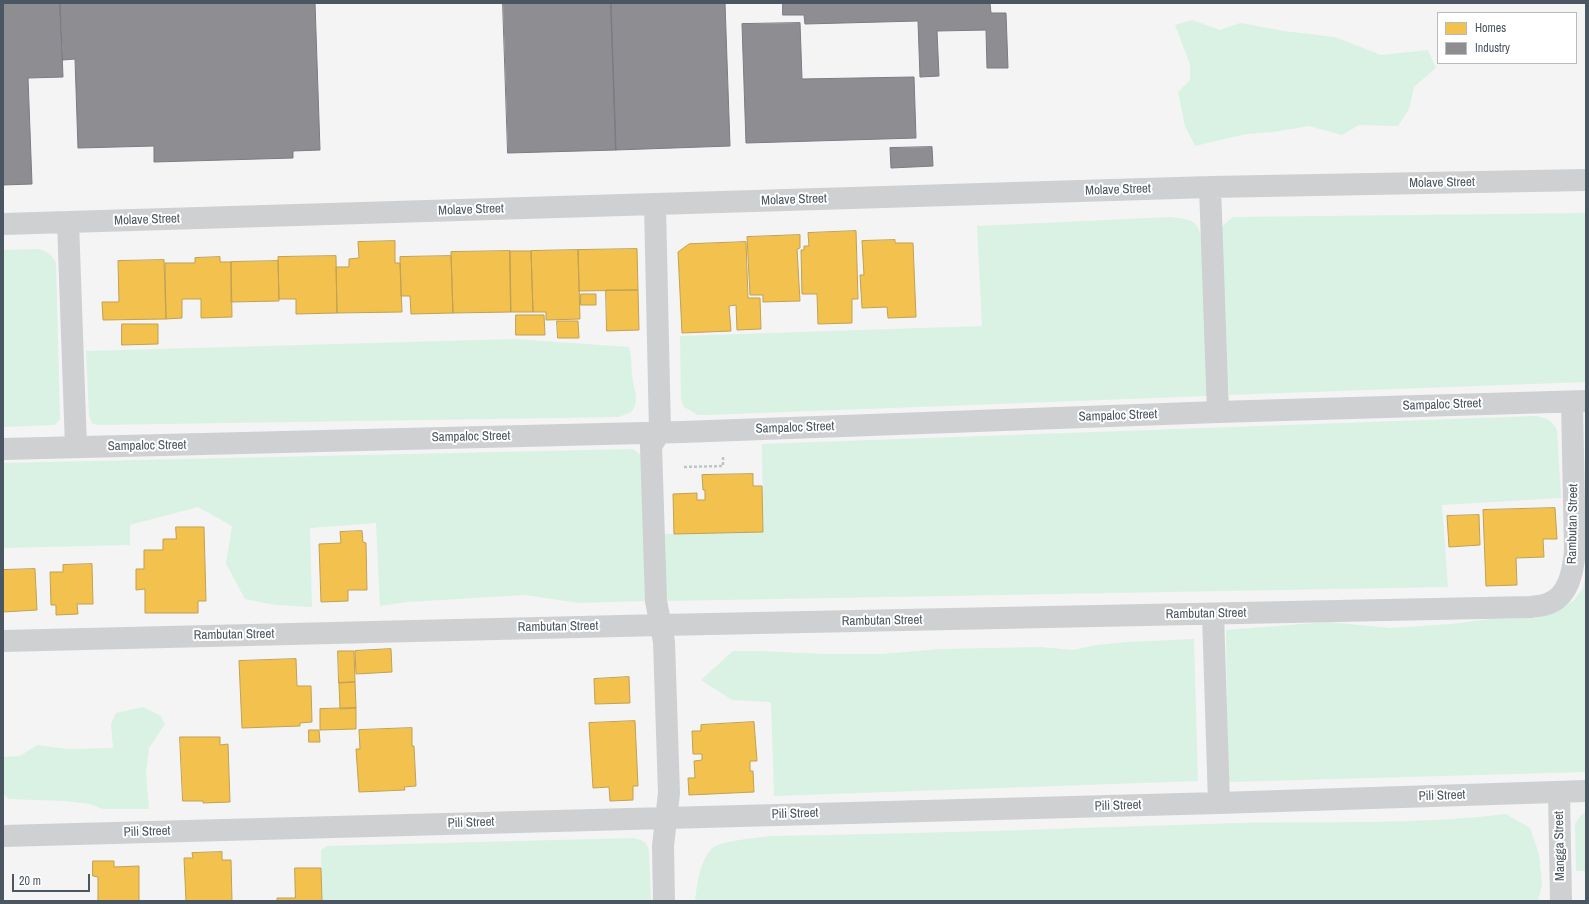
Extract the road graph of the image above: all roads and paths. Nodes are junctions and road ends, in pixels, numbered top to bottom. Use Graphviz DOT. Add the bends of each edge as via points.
graph roads {
  1 [pos="1586,180"];
  2 [pos="1210,187"];
  3 [pos="655,205"];
  4 [pos="68,222"];
  5 [pos="3,224"];
  6 [pos="1579,401"];
  7 [pos="1218,412"];
  8 [pos="722,430"];
  9 [pos="660,432"];
  10 [pos="76,448"];
  11 [pos="3,449"];
  12 [pos="684,467"];
  13 [pos="1213,614"];
  14 [pos="661,625"];
  15 [pos="3,641"];
  16 [pos="1586,791"];
  17 [pos="1559,792"];
  18 [pos="1219,803"];
  19 [pos="666,818"];
  20 [pos="3,836"];
  21 [pos="664,901"];
  22 [pos="1561,901"];
  1 -- 2 [label="street, Molave Street"];
  2 -- 3 [label="street, Molave Street"];
  2 -- 7 [label="street"];
  3 -- 4 [label="street, Molave Street"];
  3 -- 9 [label="street"];
  4 -- 5 [label="street, Molave Street"];
  4 -- 10 [label="street"];
  6 -- 7 [label="street, Sampaloc Street"];
  6 -- 13 [label="street, Rambutan Street" via="1575,551 1570,580 1557,599 1531,607"];
  7 -- 8 [label="street, Sampaloc Street"];
  8 -- 9 [label="street, Sampaloc Street"];
  8 -- 12 [label="path" via="723,466"];
  9 -- 10 [label="street, Sampaloc Street"];
  9 -- 14 [label="street" via="651,446 656,601"];
  10 -- 11 [label="street, Sampaloc Street"];
  13 -- 14 [label="street, Rambutan Street"];
  13 -- 18 [label="street"];
  14 -- 15 [label="street, Rambutan Street"];
  14 -- 19 [label="street" via="664,642 669,785"];
  16 -- 17 [label="street, Pili Street"];
  17 -- 18 [label="street, Pili Street"];
  17 -- 22 [label="street, Mangga Street"];
  18 -- 19 [label="street, Pili Street"];
  19 -- 20 [label="street, Pili Street"];
  19 -- 21 [label="street" via="663,846"];
}
